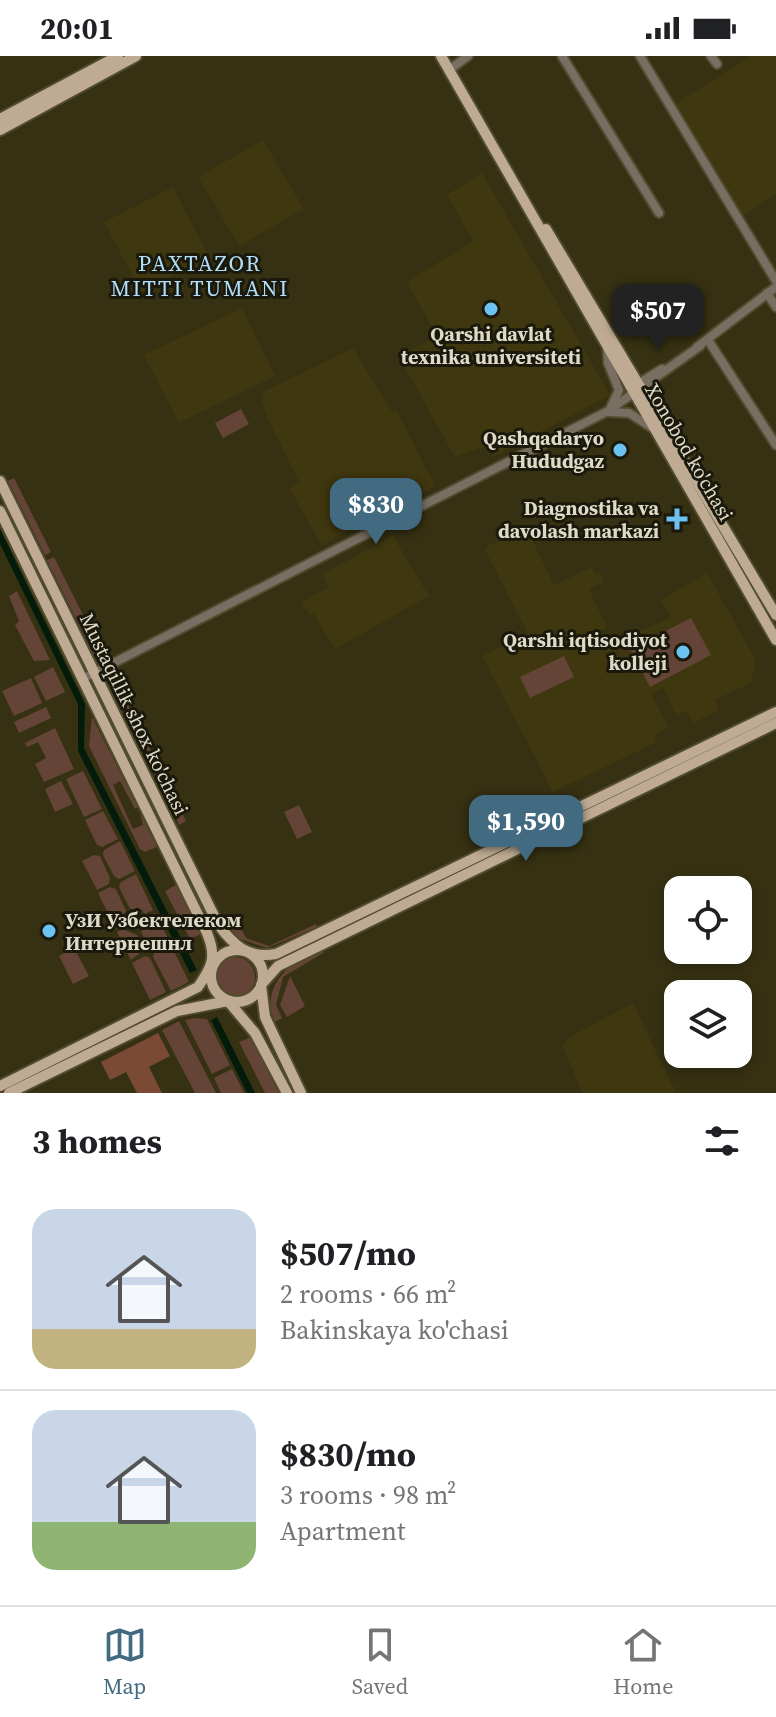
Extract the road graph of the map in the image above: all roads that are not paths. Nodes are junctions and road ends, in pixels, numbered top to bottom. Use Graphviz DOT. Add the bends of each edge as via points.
graph roads {
  1 [pos="118,56"];
  2 [pos="136,56"];
  3 [pos="441,56"];
  4 [pos="468,56"];
  5 [pos="562,56"];
  6 [pos="640,56"];
  7 [pos="449,70"];
  8 [pos="22,113"];
  9 [pos="0,119"];
  10 [pos="0,130"];
  11 [pos="500,157"];
  12 [pos="659,213"];
  13 [pos="776,284"];
  14 [pos="767,293"];
  15 [pos="776,307"];
  16 [pos="704,343"];
  17 [pos="606,345"];
  18 [pos="637,389"];
  19 [pos="606,412"];
  20 [pos="657,431"];
  21 [pos="776,445"];
  22 [pos="0,481"];
  23 [pos="0,511"];
  24 [pos="776,615"];
  25 [pos="776,640"];
  26 [pos="93,673"];
  27 [pos="82,679"];
  28 [pos="776,712"];
  29 [pos="776,723"];
  30 [pos="248,953"];
  31 [pos="213,965"];
  32 [pos="261,985"];
  33 [pos="228,1001"];
  34 [pos="1,1090"];
  35 [pos="9,1093"];
  36 [pos="287,1093"];
  37 [pos="301,1093"];
  1 -- 8 [label="main road"];
  2 -- 8 [label="main road"];
  3 -- 7 [label="main road, Xonobod ko'chasi"];
  4 -- 7 [label="street"];
  5 -- 12 [label="street"];
  6 -- 13 [label="street"];
  7 -- 11 [label="main road, Xonobod ko'chasi"];
  8 -- 9 [label="main road"];
  8 -- 10 [label="main road"];
  11 -- 17 [label="main road, Xonobod ko'chasi"];
  11 -- 18 [label="main road, Xonobod ko'chasi"];
  13 -- 14 [label="street"];
  14 -- 15 [label="street"];
  14 -- 16 [label="street"];
  16 -- 18 [label="street"];
  16 -- 21 [label="street"];
  17 -- 18 [label="main road, Xonobod ko'chasi"];
  17 -- 19 [label="street" via="619,390"];
  18 -- 19 [label="street"];
  18 -- 20 [label="main road, Xonobod ko'chasi"];
  18 -- 24 [label="main road, Xonobod ko'chasi"];
  19 -- 20 [label="street" via="629,413"];
  19 -- 26 [label="street"];
  20 -- 25 [label="main road, Xonobod ko'chasi"];
  22 -- 26 [label="main road, Mustaqillik shox ko'chasi"];
  23 -- 27 [label="main road, Mustaqillik shox ko'chasi"];
  26 -- 27 [label="street"];
  26 -- 30 [label="main road, Mustaqillik shox ko'chasi" via="218,924 231,943"];
  27 -- 31 [label="main road, Mustaqillik shox ko'chasi" via="207,933"];
  28 -- 30 [label="main road" via="276,954"];
  29 -- 32 [label="main road" via="281,964"];
  30 -- 31 [label="main road" via="224,953"];
  30 -- 32 [label="main road" via="262,970"];
  31 -- 33 [label="main road" via="211,982"];
  31 -- 34 [label="main road" via="198,987 180,998"];
  32 -- 33 [label="main road" via="251,998"];
  32 -- 37 [label="main road" via="265,1017"];
  33 -- 35 [label="main road" via="177,1011"];
  33 -- 36 [label="main road" via="255,1033"];
}
